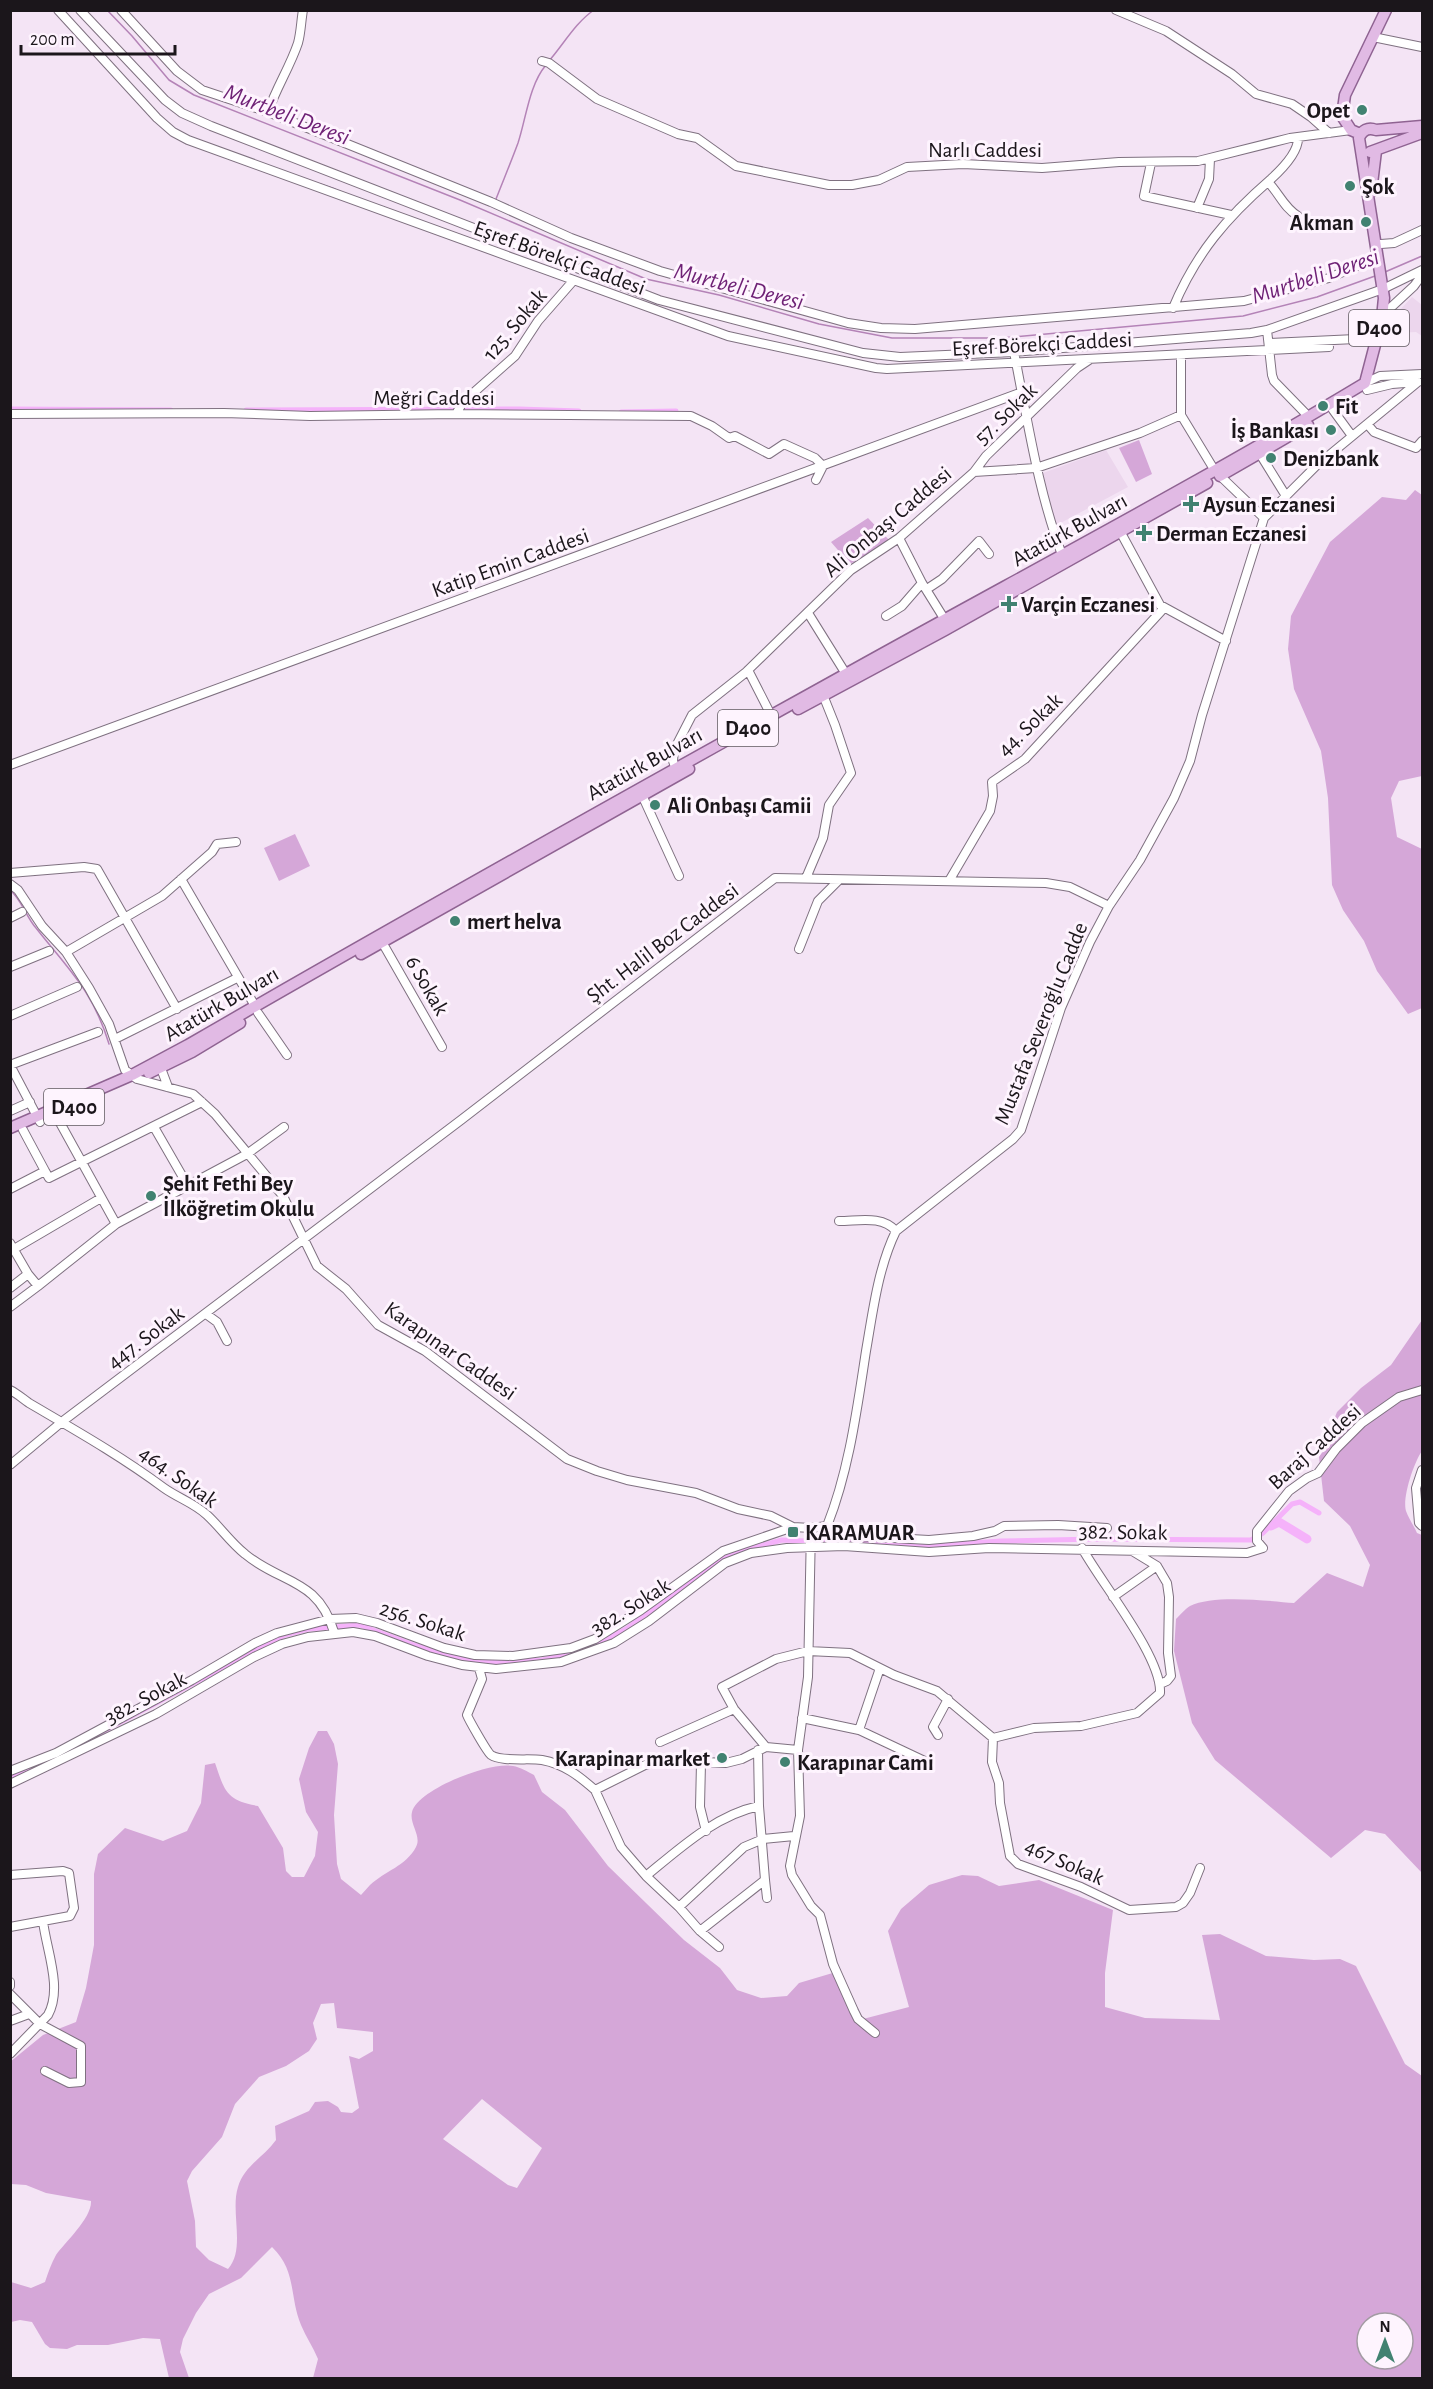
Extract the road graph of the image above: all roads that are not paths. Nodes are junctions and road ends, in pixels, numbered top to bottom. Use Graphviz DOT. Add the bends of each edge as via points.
graph roads {
  1 [pos="58,10"];
  2 [pos="80,10"];
  3 [pos="121,10"];
  4 [pos="303,10"];
  5 [pos="1116,10"];
  6 [pos="1386,10"];
  7 [pos="1373,37"];
  8 [pos="1422,46"];
  9 [pos="545,62"];
  10 [pos="268,112"];
  11 [pos="1422,126"];
  12 [pos="1376,130"];
  13 [pos="1329,133"];
  14 [pos="1422,133"];
  15 [pos="1298,137"];
  16 [pos="1357,137"];
  17 [pos="1378,150"];
  18 [pos="1210,159"];
  19 [pos="1151,163"];
  20 [pos="1268,182"];
  21 [pos="1197,208"];
  22 [pos="1232,215"];
  23 [pos="1298,216"];
  24 [pos="1422,230"];
  25 [pos="1380,252"];
  26 [pos="1422,273"];
  27 [pos="573,281"];
  28 [pos="1385,285"];
  29 [pos="1173,308"];
  30 [pos="1387,311"];
  31 [pos="1266,330"];
  32 [pos="1377,338"];
  33 [pos="1269,347"];
  34 [pos="1329,347"];
  35 [pos="1181,355"];
  36 [pos="1015,358"];
  37 [pos="1090,359"];
  38 [pos="1422,374"];
  39 [pos="1368,383"];
  40 [pos="1420,383"];
  41 [pos="1022,392"];
  42 [pos="1333,410"];
  43 [pos="10,414"];
  44 [pos="456,414"];
  45 [pos="1181,415"];
  46 [pos="1309,417"];
  47 [pos="1027,418"];
  48 [pos="1368,425"];
  49 [pos="1352,436"];
  50 [pos="1422,441"];
  51 [pos="1260,454"];
  52 [pos="823,466"];
  53 [pos="1036,468"];
  54 [pos="974,472"];
  55 [pos="1217,473"];
  56 [pos="816,480"];
  57 [pos="1286,496"];
  58 [pos="1264,519"];
  59 [pos="1120,533"];
  60 [pos="899,538"];
  61 [pos="989,554"];
  62 [pos="1064,560"];
  63 [pos="924,586"];
  64 [pos="1164,608"];
  65 [pos="808,613"];
  66 [pos="886,616"];
  67 [pos="945,620"];
  68 [pos="1226,641"];
  69 [pos="748,669"];
  70 [pos="846,674"];
  71 [pos="823,695"];
  72 [pos="771,716"];
  73 [pos="10,765"];
  74 [pos="677,772"];
  75 [pos="642,795"];
  76 [pos="236,842"];
  77 [pos="10,873"];
  78 [pos="679,876"];
  79 [pos="806,878"];
  80 [pos="181,879"];
  81 [pos="839,880"];
  82 [pos="949,881"];
  83 [pos="10,884"];
  84 [pos="1109,906"];
  85 [pos="22,912"];
  86 [pos="10,918"];
  87 [pos="126,918"];
  88 [pos="382,942"];
  89 [pos="799,949"];
  90 [pos="49,951"];
  91 [pos="66,952"];
  92 [pos="10,967"];
  93 [pos="237,978"];
  94 [pos="77,987"];
  95 [pos="177,1009"];
  96 [pos="256,1010"];
  97 [pos="10,1016"];
  98 [pos="98,1032"];
  99 [pos="115,1039"];
  100 [pos="442,1047"];
  101 [pos="286,1055"];
  102 [pos="160,1064"];
  103 [pos="10,1065"];
  104 [pos="134,1077"];
  105 [pos="168,1087"];
  106 [pos="30,1102"];
  107 [pos="202,1102"];
  108 [pos="10,1111"];
  109 [pos="54,1112"];
  110 [pos="39,1119"];
  111 [pos="154,1127"];
  112 [pos="284,1127"];
  113 [pos="10,1128"];
  114 [pos="23,1130"];
  115 [pos="10,1136"];
  116 [pos="247,1154"];
  117 [pos="82,1163"];
  118 [pos="45,1171"];
  119 [pos="188,1186"];
  120 [pos="10,1189"];
  121 [pos="101,1198"];
  122 [pos="839,1221"];
  123 [pos="116,1224"];
  124 [pos="896,1231"];
  125 [pos="303,1240"];
  126 [pos="12,1246"];
  127 [pos="28,1274"];
  128 [pos="38,1286"];
  129 [pos="10,1288"];
  130 [pos="10,1307"];
  131 [pos="206,1314"];
  132 [pos="228,1341"];
  133 [pos="10,1390"];
  134 [pos="1422,1390"];
  135 [pos="63,1421"];
  136 [pos="10,1465"];
  137 [pos="1422,1470"];
  138 [pos="827,1526"];
  139 [pos="1422,1526"];
  140 [pos="793,1527"];
  141 [pos="1107,1528"];
  142 [pos="810,1532"];
  143 [pos="810,1546"];
  144 [pos="1082,1548"];
  145 [pos="1263,1548"];
  146 [pos="1132,1550"];
  147 [pos="1157,1566"];
  148 [pos="1113,1597"];
  149 [pos="330,1621"];
  150 [pos="334,1632"];
  151 [pos="808,1651"];
  152 [pos="479,1668"];
  153 [pos="880,1668"];
  154 [pos="1160,1684"];
  155 [pos="948,1699"];
  156 [pos="734,1709"];
  157 [pos="802,1718"];
  158 [pos="859,1730"];
  159 [pos="938,1735"];
  160 [pos="993,1738"];
  161 [pos="660,1742"];
  162 [pos="762,1748"];
  163 [pos="798,1750"];
  164 [pos="701,1763"];
  165 [pos="929,1763"];
  166 [pos="10,1771"];
  167 [pos="10,1784"];
  168 [pos="595,1790"];
  169 [pos="759,1806"];
  170 [pos="706,1831"];
  171 [pos="794,1836"];
  172 [pos="762,1839"];
  173 [pos="1200,1868"];
  174 [pos="10,1875"];
  175 [pos="646,1876"];
  176 [pos="765,1880"];
  177 [pos="767,1898"];
  178 [pos="679,1907"];
  179 [pos="43,1921"];
  180 [pos="10,1927"];
  181 [pos="700,1931"];
  182 [pos="719,1947"];
  183 [pos="10,1994"];
  184 [pos="29,2014"];
  185 [pos="10,2021"];
  186 [pos="40,2024"];
  187 [pos="875,2033"];
  188 [pos="10,2054"];
  189 [pos="45,2072"];
  1 -- 27 [label="street, Eşref Börekçi Caddesi" via="157,118 188,140"];
  2 -- 36 [label="street" via="152,87 182,112 614,284 699,312 863,353"];
  3 -- 10 [label="street" via="189,81 202,90"];
  4 -- 10 [label="street" via="297,45"];
  5 -- 13 [label="street" via="1166,31 1256,94 1292,104"];
  6 -- 7 [label="main road"];
  7 -- 8 [label="street"];
  7 -- 16 [label="main road" via="1344,95 1342,116"];
  9 -- 19 [label="street, Narlı Caddesi" via="597,99 678,134 697,138 736,166 816,183 844,186 871,182 907,167 963,164 1042,168"];
  10 -- 29 [label="street" via="613,254 848,323 915,329"];
  11 -- 12 [label="main road"];
  12 -- 16 [label="main road" via="1369,128"];
  12 -- 17 [label="main road, D400" via="1382,139"];
  13 -- 15 [label="street, Narlı Caddesi"];
  13 -- 16 [label="street, Narlı Caddesi"];
  14 -- 17 [label="main road"];
  15 -- 18 [label="street, Narlı Caddesi"];
  15 -- 20 [label="street" via="1297,149"];
  16 -- 17 [label="main road" via="1369,152"];
  16 -- 25 [label="main road, D400"];
  17 -- 25 [label="main road, D400" via="1371,192"];
  18 -- 19 [label="street, Narlı Caddesi"];
  18 -- 21 [label="street" via="1209,179"];
  19 -- 21 [label="street" via="1144,196"];
  20 -- 22 [label="street"];
  20 -- 23 [label="street" via="1284,205"];
  21 -- 22 [label="street"];
  22 -- 29 [label="street" via="1184,282"];
  24 -- 25 [label="street"];
  25 -- 28 [label="main road, D400"];
  25 -- 29 [label="street" via="1329,278 1244,301"];
  26 -- 28 [label="street"];
  26 -- 30 [label="street"];
  27 -- 36 [label="street, Eşref Börekçi Caddesi" via="728,336 876,368"];
  27 -- 44 [label="street, 125. Sokak" via="538,321 515,356 463,402"];
  28 -- 30 [label="main road, D400"];
  28 -- 31 [label="street"];
  28 -- 32 [label="main road, D400"];
  30 -- 39 [label="main road, D400"];
  31 -- 33 [label="street"];
  31 -- 36 [label="street"];
  32 -- 33 [label="street, Eşref Börekçi Caddesi"];
  32 -- 39 [label="main road, D400"];
  33 -- 34 [label="street, Eşref Börekçi Caddesi"];
  33 -- 35 [label="street, Eşref Börekçi Caddesi"];
  33 -- 46 [label="street" via="1274,381"];
  35 -- 37 [label="street, Eşref Börekçi Caddesi"];
  35 -- 45 [label="street"];
  36 -- 37 [label="street, Eşref Börekçi Caddesi"];
  36 -- 41 [label="street"];
  37 -- 47 [label="street, 57. Sokak"];
  38 -- 39 [label="street" via="1380,376"];
  39 -- 40 [label="street"];
  39 -- 42 [label="main road, Atatürk Bulvarı / D400"];
  39 -- 46 [label="main road, Atatürk Bulvarı / D400"];
  40 -- 48 [label="street"];
  41 -- 47 [label="street"];
  41 -- 52 [label="street, Katip Emin Caddesi"];
  42 -- 49 [label="street"];
  42 -- 51 [label="main road, Atatürk Bulvarı / D400"];
  43 -- 44 [label="street, Meğri Caddesi"];
  44 -- 52 [label="street, Meğri Caddesi" via="691,417 769,454 784,444"];
  45 -- 53 [label="street, Ali Onbaşı Caddesi" via="1140,434"];
  45 -- 55 [label="street"];
  46 -- 55 [label="main road, Atatürk Bulvarı / D400"];
  47 -- 53 [label="street"];
  47 -- 54 [label="street, 57. Sokak"];
  48 -- 49 [label="street"];
  48 -- 50 [label="street" via="1374,432 1416,448"];
  49 -- 57 [label="street"];
  51 -- 55 [label="main road, Atatürk Bulvarı / D400"];
  51 -- 57 [label="street"];
  52 -- 56 [label="street"];
  52 -- 73 [label="street, Katip Emin Caddesi"];
  53 -- 54 [label="street, Ali Onbaşı Caddesi"];
  53 -- 62 [label="street" via="1052,531"];
  54 -- 60 [label="street, Ali Onbaşı Caddesi"];
  55 -- 58 [label="street"];
  55 -- 59 [label="main road, Atatürk Bulvarı / D400"];
  55 -- 62 [label="main road, Atatürk Bulvarı / D400"];
  57 -- 58 [label="street"];
  58 -- 68 [label="street, Mustafa Severoğlu Cadde"];
  59 -- 62 [label="main road, Atatürk Bulvarı / D400"];
  59 -- 64 [label="street"];
  60 -- 63 [label="street"];
  60 -- 65 [label="street, Ali Onbaşı Caddesi" via="851,570"];
  61 -- 63 [label="street" via="979,541 942,579"];
  62 -- 67 [label="main road, Atatürk Bulvarı / D400"];
  62 -- 71 [label="main road, Atatürk Bulvarı / D400"];
  63 -- 66 [label="street"];
  63 -- 67 [label="street"];
  64 -- 68 [label="street"];
  64 -- 82 [label="street, 44. Sokak" via="1025,759 992,782 990,811"];
  65 -- 69 [label="street, Ali Onbaşı Caddesi"];
  65 -- 70 [label="street"];
  67 -- 70 [label="main road, Atatürk Bulvarı / D400"];
  68 -- 84 [label="street, Mustafa Severoğlu Cadde" via="1174,798"];
  69 -- 72 [label="street"];
  69 -- 74 [label="street, Ali Onbaşı Caddesi" via="692,715 674,750"];
  70 -- 72 [label="main road, Atatürk Bulvarı / D400"];
  71 -- 74 [label="main road, Atatürk Bulvarı / D400"];
  71 -- 79 [label="street" via="850,773 829,805 824,838"];
  72 -- 74 [label="main road, Atatürk Bulvarı / D400"];
  74 -- 75 [label="main road, Atatürk Bulvarı / D400"];
  74 -- 96 [label="main road, Atatürk Bulvarı / D400"];
  75 -- 78 [label="street"];
  75 -- 88 [label="main road, Atatürk Bulvarı / D400"];
  76 -- 80 [label="street" via="217,844"];
  77 -- 87 [label="street" via="97,869"];
  79 -- 81 [label="street, Şht. Halil Boz Caddesi"];
  79 -- 125 [label="street, Şht. Halil Boz Caddesi" via="775,878"];
  80 -- 87 [label="street"];
  80 -- 93 [label="street"];
  81 -- 82 [label="street, Şht. Halil Boz Caddesi"];
  81 -- 89 [label="street" via="818,901"];
  82 -- 84 [label="street, Şht. Halil Boz Caddesi" via="1046,883 1070,887"];
  83 -- 91 [label="street"];
  84 -- 124 [label="street, Mustafa Severoğlu Cadde" via="1061,1008 1021,1130"];
  85 -- 86 [label="street"];
  87 -- 91 [label="street"];
  87 -- 95 [label="street"];
  88 -- 96 [label="main road, Atatürk Bulvarı / D400"];
  88 -- 100 [label="street, 6 Sokak"];
  90 -- 92 [label="street"];
  91 -- 99 [label="street" via="99,1004"];
  93 -- 95 [label="street"];
  93 -- 96 [label="street"];
  94 -- 97 [label="street"];
  95 -- 99 [label="street"];
  96 -- 101 [label="street"];
  96 -- 102 [label="main road, Atatürk Bulvarı / D400" via="192,1052"];
  98 -- 103 [label="street"];
  99 -- 104 [label="street" via="125,1070"];
  102 -- 104 [label="main road, Atatürk Bulvarı / D400"];
  102 -- 105 [label="street"];
  103 -- 106 [label="street"];
  104 -- 105 [label="street, Karapınar Caddesi"];
  104 -- 109 [label="main road, D400"];
  105 -- 107 [label="street, Karapınar Caddesi" via="193,1094"];
  106 -- 108 [label="street"];
  106 -- 110 [label="street"];
  107 -- 111 [label="street"];
  107 -- 116 [label="street, Karapınar Caddesi"];
  109 -- 110 [label="main road, D400"];
  109 -- 117 [label="street"];
  110 -- 113 [label="main road, D400"];
  110 -- 114 [label="main road, D400"];
  111 -- 117 [label="street"];
  111 -- 119 [label="street"];
  112 -- 116 [label="street"];
  114 -- 115 [label="main road, D400"];
  114 -- 118 [label="street"];
  116 -- 119 [label="street"];
  116 -- 125 [label="street, Karapınar Caddesi" via="283,1196"];
  117 -- 118 [label="street" via="50,1178"];
  117 -- 121 [label="street"];
  118 -- 120 [label="street"];
  119 -- 123 [label="street"];
  121 -- 123 [label="street"];
  121 -- 126 [label="street"];
  122 -- 124 [label="street" via="878,1220 888,1222"];
  123 -- 128 [label="street"];
  124 -- 138 [label="street" via="884,1261 842,1479"];
  125 -- 131 [label="street, 447. Sokak"];
  125 -- 140 [label="street, Karapınar Caddesi" via="316,1266 346,1289 378,1325 425,1351 567,1459 627,1480 696,1493 771,1516"];
  126 -- 127 [label="street"];
  127 -- 128 [label="street"];
  127 -- 129 [label="street"];
  128 -- 130 [label="street"];
  131 -- 132 [label="street" via="217,1322"];
  131 -- 135 [label="street, 447. Sokak"];
  133 -- 135 [label="street, 464. Sokak"];
  134 -- 145 [label="street, Baraj Caddesi" via="1400,1397 1362,1423 1318,1473 1289,1491 1257,1532 1257,1541"];
  135 -- 136 [label="street, 447. Sokak"];
  135 -- 149 [label="street, 464. Sokak" via="195,1505 243,1553 316,1598"];
  137 -- 139 [label="street" via="1416,1488"];
  138 -- 141 [label="street" via="836,1533 856,1536 929,1540 973,1536 1004,1526"];
  138 -- 142 [label="street, 256. Sokak"];
  140 -- 142 [label="street, 256. Sokak"];
  140 -- 149 [label="street, 256. Sokak" via="723,1551 632,1616 595,1639 571,1648 513,1656 475,1655 356,1618"];
  142 -- 143 [label="street"];
  143 -- 144 [label="street, 382. Sokak" via="929,1552"];
  143 -- 151 [label="street"];
  143 -- 152 [label="street, 382. Sokak" via="751,1552 725,1563 649,1621 614,1643 579,1657 561,1662"];
  144 -- 146 [label="street, 382. Sokak"];
  144 -- 148 [label="street"];
  145 -- 146 [label="street, 382. Sokak" via="1247,1553"];
  146 -- 147 [label="street"];
  147 -- 148 [label="street"];
  147 -- 154 [label="street" via="1167,1583 1169,1597 1171,1676"];
  148 -- 154 [label="street" via="1137,1633"];
  149 -- 150 [label="street, 464. Sokak"];
  149 -- 166 [label="street, 256. Sokak" via="277,1633 255,1643 56,1753"];
  150 -- 152 [label="street, 382. Sokak" via="375,1636 428,1656"];
  150 -- 167 [label="street, 382. Sokak" via="282,1644 254,1657 156,1714"];
  151 -- 153 [label="street" via="850,1653"];
  151 -- 156 [label="street" via="776,1659 722,1687"];
  151 -- 157 [label="street"];
  152 -- 168 [label="street" via="482,1679 467,1714 490,1754 561,1766"];
  153 -- 155 [label="street" via="938,1691"];
  153 -- 158 [label="street"];
  154 -- 160 [label="street" via="1160,1694 1137,1713 1081,1726 1034,1728"];
  155 -- 159 [label="street" via="933,1726"];
  155 -- 160 [label="street"];
  156 -- 161 [label="street"];
  156 -- 162 [label="street"];
  157 -- 158 [label="street"];
  157 -- 163 [label="street"];
  158 -- 165 [label="street"];
  160 -- 173 [label="street, 467 Sokak" via="992,1762 1010,1856 1018,1864 1129,1910 1176,1907 1190,1893"];
  162 -- 163 [label="street"];
  162 -- 164 [label="street" via="734,1762"];
  162 -- 169 [label="street"];
  163 -- 171 [label="street" via="800,1816"];
  164 -- 168 [label="street" via="663,1760"];
  164 -- 170 [label="street" via="700,1807"];
  168 -- 175 [label="street" via="621,1847"];
  169 -- 170 [label="street" via="726,1816"];
  169 -- 172 [label="street"];
  170 -- 175 [label="street"];
  171 -- 172 [label="street"];
  171 -- 187 [label="street" via="792,1875 820,1915 833,1964 854,2012"];
  172 -- 176 [label="street"];
  172 -- 178 [label="street" via="744,1847"];
  174 -- 179 [label="street" via="69,1873 73,1912"];
  175 -- 178 [label="street"];
  176 -- 177 [label="street"];
  176 -- 181 [label="street"];
  178 -- 181 [label="street"];
  179 -- 180 [label="street"];
  179 -- 186 [label="street" via="53,2000"];
  181 -- 182 [label="street"];
  183 -- 184 [label="street"];
  184 -- 185 [label="street"];
  184 -- 186 [label="street"];
  186 -- 188 [label="street"];
  186 -- 189 [label="street" via="81,2046 81,2082 69,2083"];
}
